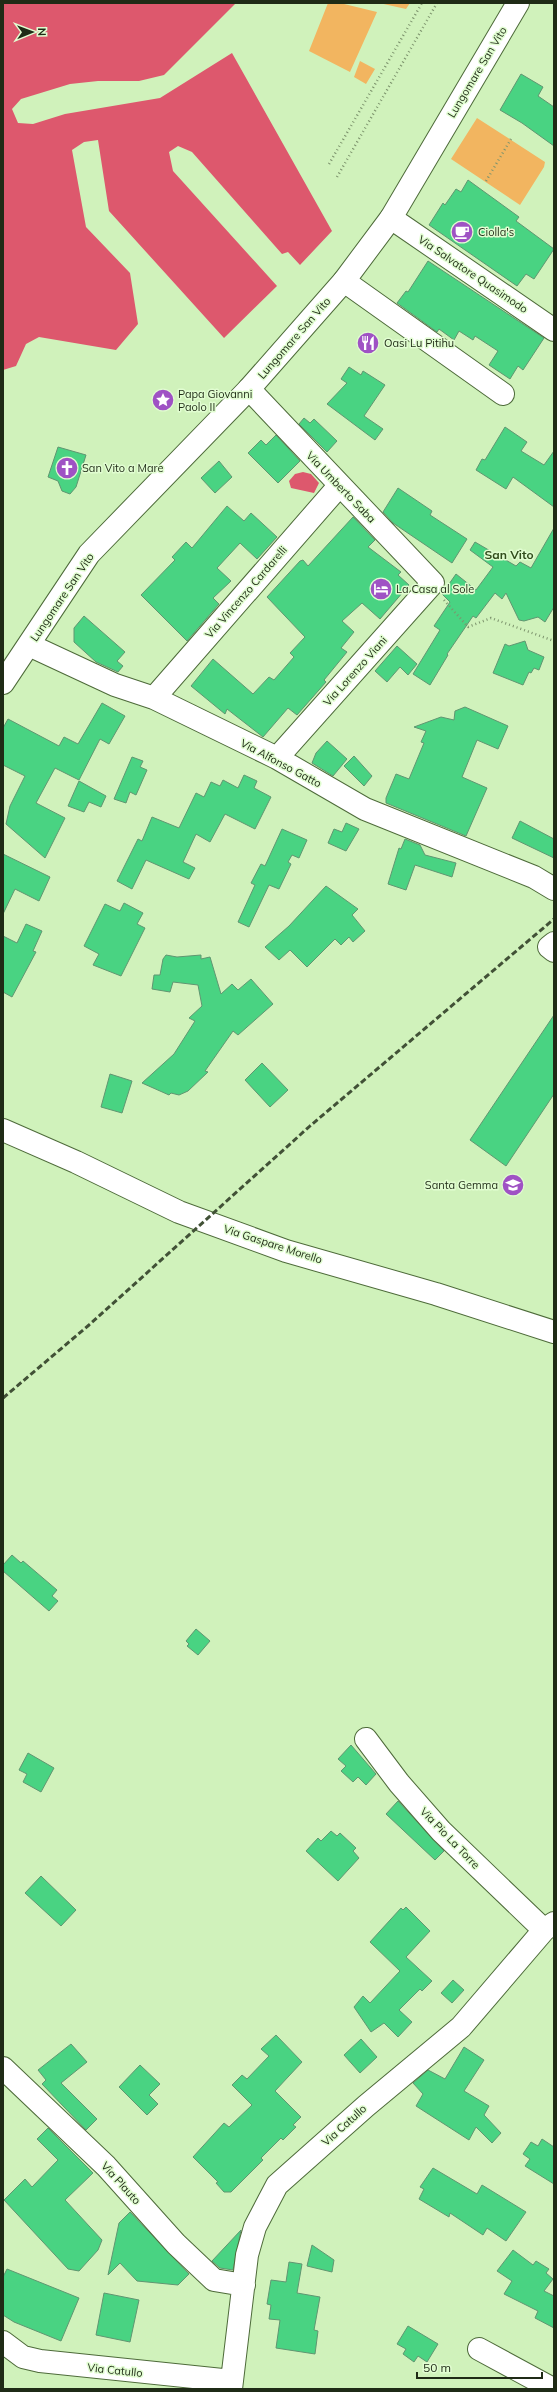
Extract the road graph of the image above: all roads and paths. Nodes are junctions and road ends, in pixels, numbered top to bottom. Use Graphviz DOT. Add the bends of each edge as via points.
graph roads {
  1 [pos="422,3"];
  2 [pos="437,3"];
  3 [pos="518,3"];
  4 [pos="511,139"];
  5 [pos="329,164"];
  6 [pos="337,177"];
  7 [pos="486,182"];
  8 [pos="391,218"];
  9 [pos="344,281"];
  10 [pos="554,330"];
  11 [pos="249,389"];
  12 [pos="503,394"];
  13 [pos="339,486"];
  14 [pos="432,585"];
  15 [pos="554,641"];
  16 [pos="29,645"];
  17 [pos="3,683"];
  18 [pos="154,698"];
  19 [pos="277,758"];
  20 [pos="554,889"];
  21 [pos="554,943"];
  22 [pos="554,951"];
  23 [pos="3,1130"];
  24 [pos="554,1332"];
  25 [pos="366,1739"];
  26 [pos="549,1927"];
  27 [pos="3,2068"];
  28 [pos="244,2285"];
  29 [pos="3,2342"];
  30 [pos="479,2349"];
  31 [pos="231,2385"];
  32 [pos="553,2389"];
  1 -- 5 [label="path"];
  2 -- 6 [label="path"];
  3 -- 8 [label="street, Lungomare San Vito"];
  4 -- 7 [label="path"];
  8 -- 9 [label="street, Lungomare San Vito"];
  8 -- 10 [label="street, Via Salvatore Quasimodo"];
  9 -- 11 [label="street, Lungomare San Vito"];
  9 -- 12 [label="street"];
  11 -- 13 [label="street, Via Umberto Saba"];
  11 -- 16 [label="street, Lungomare San Vito" via="89,554"];
  13 -- 14 [label="street, Via Umberto Saba"];
  13 -- 18 [label="street, Via Vincenzo Cardarelli"];
  14 -- 15 [label="path" via="468,627 491,618"];
  14 -- 19 [label="street, Via Lorenzo Viani"];
  16 -- 17 [label="street, Lungomare San Vito"];
  16 -- 18 [label="street, Via Alfonso Gatto" via="115,685"];
  18 -- 19 [label="street, Via Alfonso Gatto"];
  19 -- 20 [label="street, Via Alfonso Gatto" via="365,809 534,877"];
  21 -- 22 [label="street" via="549,947"];
  23 -- 24 [label="street, Via Gaspare Morello" via="179,1212 286,1250"];
  25 -- 26 [label="street, Via Pio La Torre" via="399,1783 441,1831"];
  26 -- 28 [label="street, Via Catullo" via="460,2028 366,2106 277,2185 255,2227 247,2255"];
  27 -- 28 [label="street, Via Plauto" via="106,2166 176,2244 214,2280"];
  28 -- 31 [label="street, Via Catullo"];
  29 -- 31 [label="street, Via Catullo" via="23,2357 40,2361"];
  30 -- 32 [label="street"];
}
